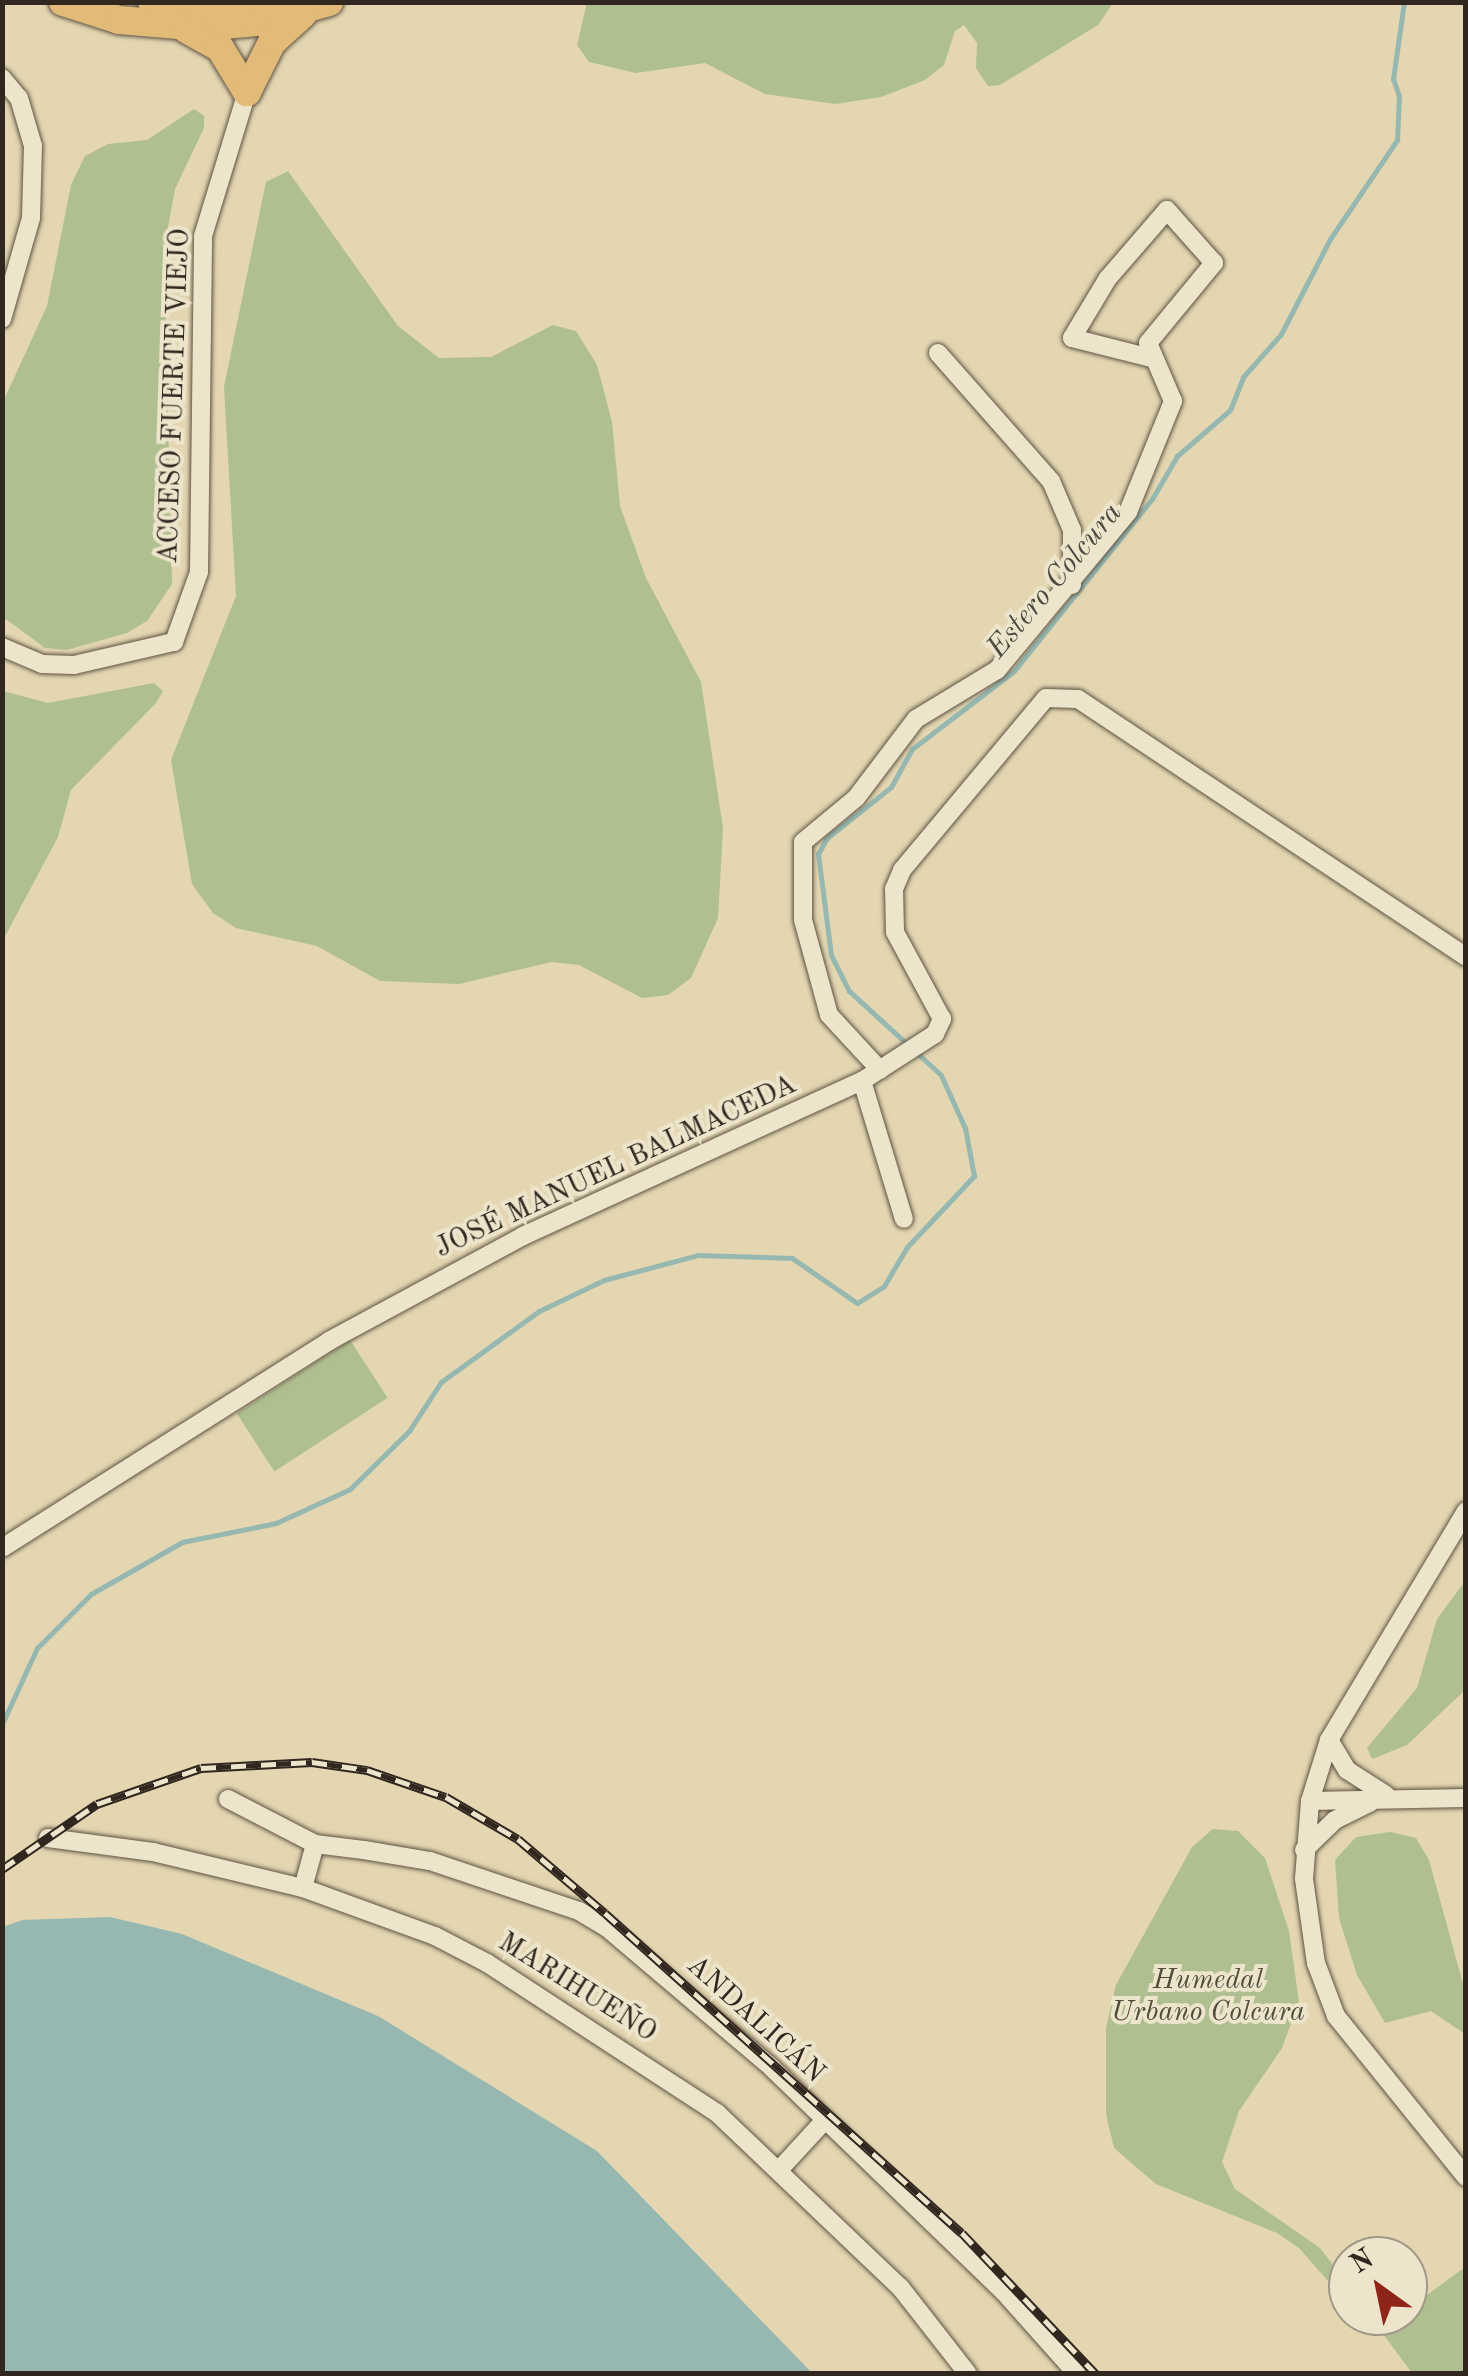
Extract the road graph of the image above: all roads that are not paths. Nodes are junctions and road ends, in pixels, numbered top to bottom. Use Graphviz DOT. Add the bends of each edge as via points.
graph roads {
  1 [pos="63,2"];
  2 [pos="152,2"];
  3 [pos="254,2"];
  4 [pos="320,6"];
  5 [pos="174,27"];
  6 [pos="2,78"];
  7 [pos="246,92"];
  8 [pos="2,319"];
  9 [pos="938,354"];
  10 [pos="1151,358"];
  11 [pos="1072,585"];
  12 [pos="2,647"];
  13 [pos="1466,958"];
  14 [pos="880,1070"];
  15 [pos="862,1082"];
  16 [pos="904,1219"];
  17 [pos="1466,1511"];
  18 [pos="2,1548"];
  19 [pos="1329,1740"];
  20 [pos="1391,1796"];
  21 [pos="1466,1798"];
  22 [pos="228,1799"];
  23 [pos="1310,1801"];
  24 [pos="48,1838"];
  25 [pos="316,1844"];
  26 [pos="1304,1850"];
  27 [pos="304,1888"];
  28 [pos="824,2121"];
  29 [pos="780,2169"];
  30 [pos="1466,2177"];
  31 [pos="968,2374"];
  32 [pos="1077,2374"];
  1 -- 5 [label="highway"];
  2 -- 3 [label="highway"];
  4 -- 5 [label="highway" via="258,22"];
  4 -- 7 [label="highway" via="272,42"];
  5 -- 7 [label="highway" via="220,48"];
  6 -- 8 [label="street" via="18,98 32,146 31,218"];
  7 -- 12 [label="street, ACCESO FUERTE VIEJO" via="203,236 199,572 174,642 74,665 42,664"];
  9 -- 11 [label="street" via="1051,482 1072,530"];
  10 -- 10 [label="street" via="1148,343 1214,263 1167,210 1108,278 1072,338"];
  10 -- 11 [label="street" via="1171,385 1173,401 1128,512"];
  11 -- 14 [label="street" via="997,670 916,718 856,798 803,842 803,920 829,1015"];
  13 -- 14 [label="street, JOSÉ MANUEL BALMACEDA" via="1078,699 1053,696 1033,708 897,879 895,932 942,1019 935,1034"];
  14 -- 15 [label="street, JOSÉ MANUEL BALMACEDA"];
  15 -- 16 [label="street"];
  15 -- 18 [label="street, JOSÉ MANUEL BALMACEDA" via="523,1236 329,1341"];
  17 -- 19 [label="street"];
  19 -- 20 [label="street" via="1356,1778"];
  19 -- 23 [label="street"];
  20 -- 21 [label="street"];
  20 -- 23 [label="street"];
  20 -- 26 [label="street" via="1336,1820"];
  22 -- 25 [label="street, ANDALICÁN"];
  23 -- 26 [label="street"];
  24 -- 27 [label="street, MARIHUEÑO" via="153,1852"];
  25 -- 27 [label="street"];
  25 -- 28 [label="street, ANDALICÁN" via="430,1861 578,1911 693,1996"];
  26 -- 30 [label="street" via="1310,1935 1336,2016"];
  27 -- 29 [label="street, MARIHUEÑO" via="435,1936 487,1963 718,2113"];
  28 -- 29 [label="street"];
  28 -- 32 [label="street, ANDALICÁN" via="1004,2291"];
  29 -- 31 [label="street, MARIHUEÑO" via="900,2287"];
}
